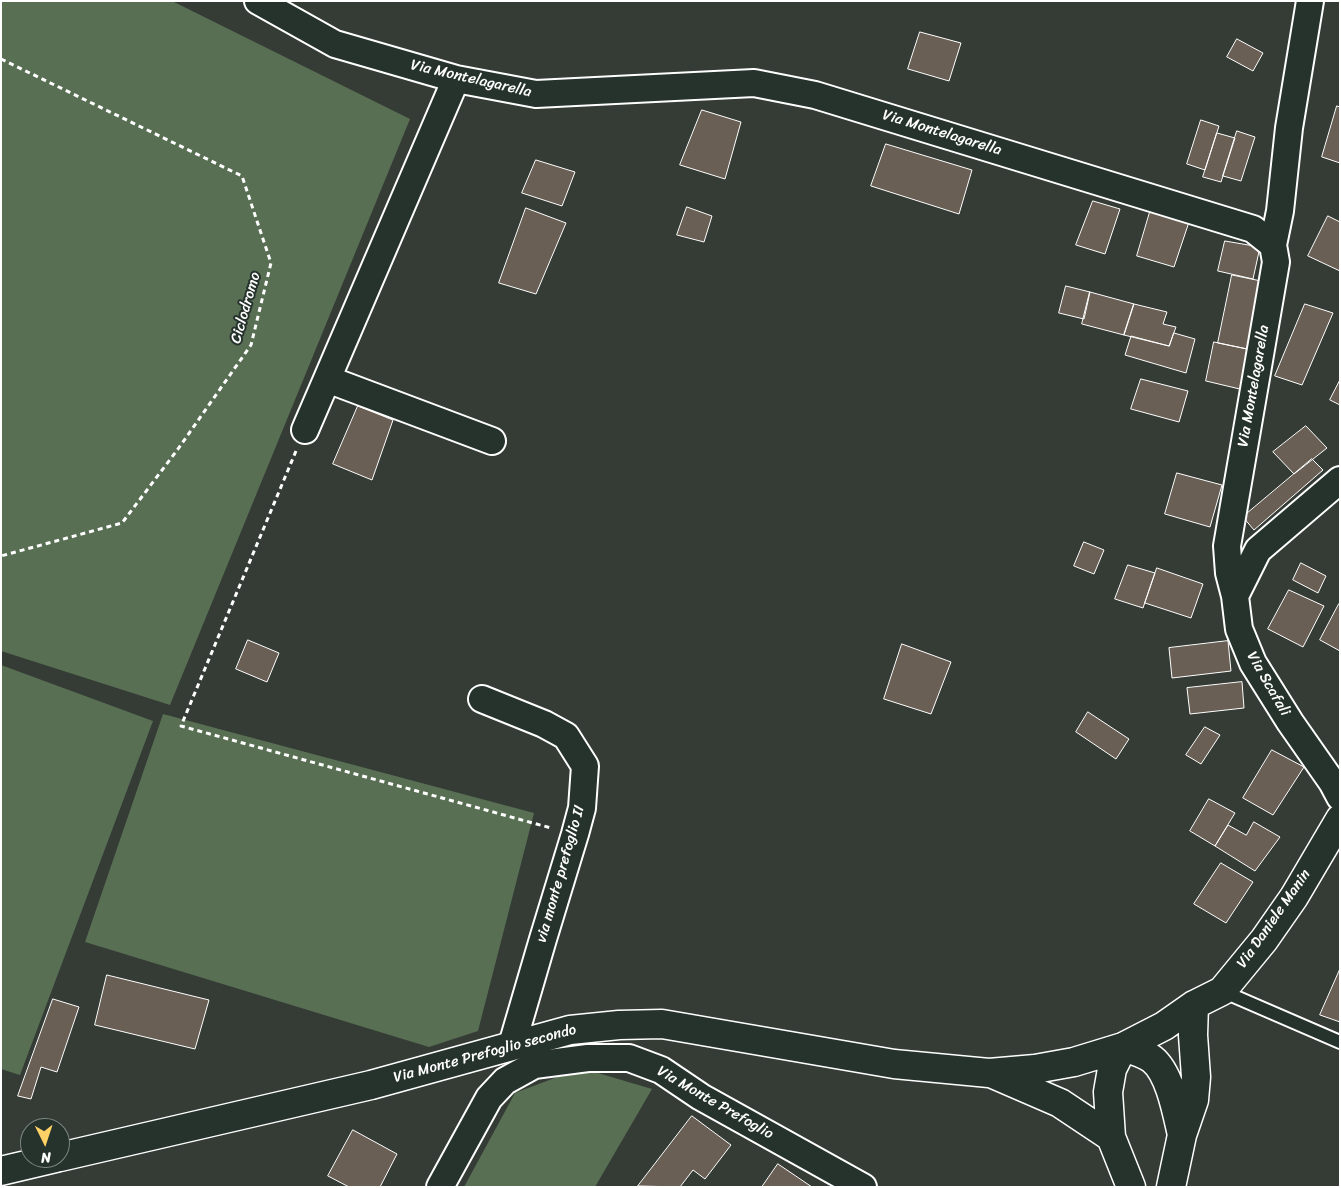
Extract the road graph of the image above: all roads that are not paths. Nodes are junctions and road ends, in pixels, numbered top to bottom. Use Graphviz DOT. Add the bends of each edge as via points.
graph roads {
  1 [pos="258,1"];
  2 [pos="1310,1"];
  3 [pos="456,79"];
  4 [pos="1273,245"];
  5 [pos="327,379"];
  6 [pos="305,430"];
  7 [pos="492,441"];
  8 [pos="1340,480"];
  9 [pos="1235,596"];
  10 [pos="482,699"];
  11 [pos="1340,797"];
  12 [pos="1340,820"];
  13 [pos="1222,991"];
  14 [pos="1194,1005"];
  15 [pos="1340,1042"];
  16 [pos="512,1045"];
  17 [pos="1123,1047"];
  18 [pos="989,1073"];
  19 [pos="1182,1135"];
  20 [pos="1111,1137"];
  21 [pos="70,1155"];
  22 [pos="20,1167"];
  23 [pos="1,1171"];
  24 [pos="440,1187"];
  25 [pos="863,1187"];
  26 [pos="1131,1187"];
  27 [pos="1171,1187"];
  1 -- 3 [label="street, Via Montelagarella" via="335,44"];
  2 -- 4 [label="street"];
  3 -- 4 [label="street, Via Montelagarella" via="536,94 754,83 815,95 1252,229"];
  3 -- 5 [label="street"];
  4 -- 9 [label="street, Via Montelagarella" via="1276,262 1227,546"];
  5 -- 6 [label="street"];
  5 -- 7 [label="street"];
  8 -- 9 [label="street" via="1258,550"];
  9 -- 11 [label="street, Via Scafali" via="1239,630 1253,664"];
  10 -- 16 [label="street, via monte prefoglio II" via="566,736 585,766 582,808"];
  12 -- 13 [label="main road, Via Daniele Manin" via="1294,897"];
  13 -- 14 [label="main road, Via Daniele Manin"];
  13 -- 15 [label="lane"];
  14 -- 17 [label="main road, Via Daniele Manin" via="1164,1026"];
  14 -- 19 [label="main road" via="1194,1100"];
  16 -- 18 [label="main road, Via Monte Prefoglio secondo" via="570,1030 662,1024 894,1064"];
  16 -- 21 [label="main road, Via Monte Prefoglio secondo" via="371,1085"];
  17 -- 18 [label="main road, Via Monte Prefoglio secondo" via="1074,1062"];
  17 -- 19 [label="main road" via="1151,1058 1161,1068"];
  17 -- 20 [label="main road" via="1112,1070 1108,1092"];
  18 -- 20 [label="main road" via="1060,1103"];
  19 -- 27 [label="main road"];
  20 -- 26 [label="main road"];
  22 -- 23 [label="main road"];
  24 -- 25 [label="street, Via Monte Prefoglio" via="489,1098 505,1081 534,1066 588,1058 629,1058 661,1070 701,1097"];
}
